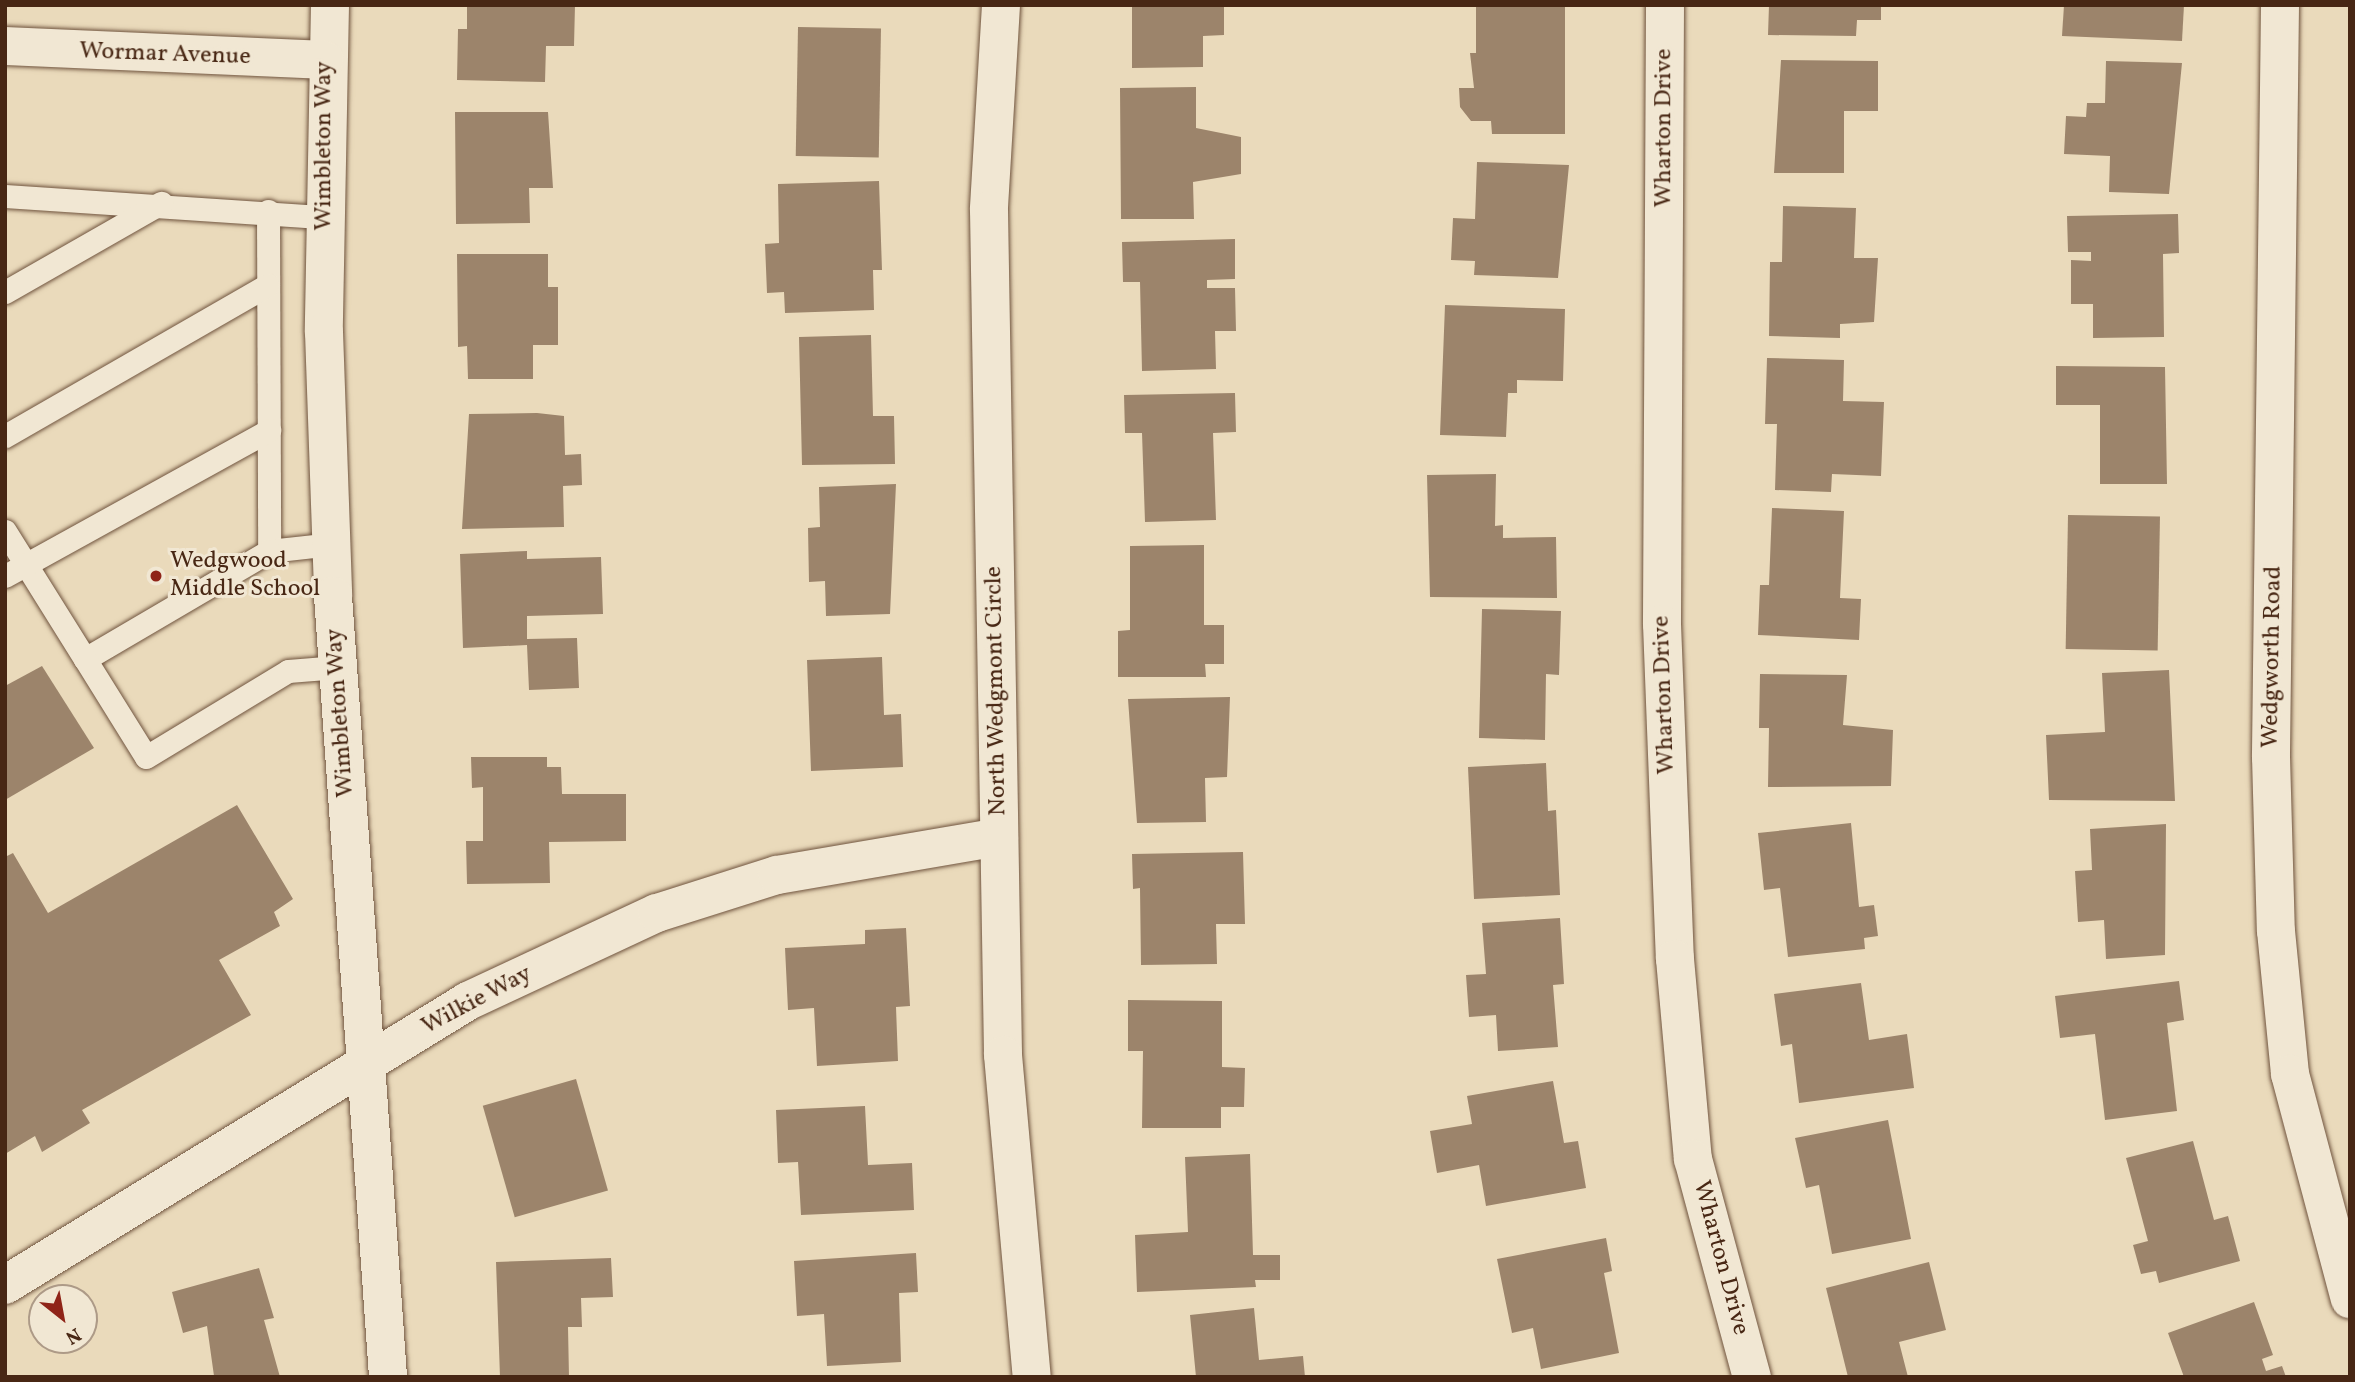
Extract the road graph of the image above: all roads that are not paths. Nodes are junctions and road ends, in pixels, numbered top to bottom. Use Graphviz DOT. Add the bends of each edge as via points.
graph roads {
  1 [pos="330,5"];
  2 [pos="1001,5"];
  3 [pos="1665,5"];
  4 [pos="2280,5"];
  5 [pos="5,46"];
  6 [pos="325,60"];
  7 [pos="5,196"];
  8 [pos="161,203"];
  9 [pos="268,211"];
  10 [pos="324,217"];
  11 [pos="268,285"];
  12 [pos="5,292"];
  13 [pos="269,430"];
  14 [pos="5,436"];
  15 [pos="5,531"];
  16 [pos="331,544"];
  17 [pos="269,551"];
  18 [pos="27,566"];
  19 [pos="5,576"];
  20 [pos="85,659"];
  21 [pos="338,667"];
  22 [pos="999,837"];
  23 [pos="364,1064"];
  24 [pos="5,1285"];
  25 [pos="2350,1299"];
  26 [pos="388,1377"];
  27 [pos="1032,1377"];
  28 [pos="1752,1377"];
  1 -- 6 [label="street, Wimbleton Way"];
  2 -- 22 [label="street, North Wedgmont Circle" via="989,210"];
  3 -- 28 [label="street, Wharton Drive" via="1662,624 1675,959 1693,1159"];
  4 -- 25 [label="street, Wedgworth Road" via="2271,757 2276,931 2290,1074"];
  5 -- 6 [label="street, Wormar Avenue"];
  6 -- 10 [label="street, Wimbleton Way"];
  7 -- 8 [label="lane"];
  8 -- 9 [label="lane"];
  8 -- 12 [label="lane"];
  9 -- 10 [label="lane"];
  9 -- 11 [label="lane"];
  10 -- 16 [label="street, Wimbleton Way"];
  11 -- 13 [label="lane"];
  11 -- 14 [label="lane"];
  13 -- 17 [label="lane"];
  13 -- 18 [label="lane"];
  15 -- 18 [label="lane"];
  16 -- 17 [label="lane"];
  16 -- 21 [label="street, Wimbleton Way"];
  17 -- 20 [label="lane"];
  18 -- 19 [label="lane"];
  18 -- 20 [label="lane"];
  20 -- 21 [label="lane" via="146,757 288,671"];
  21 -- 23 [label="street, Wimbleton Way"];
  22 -- 23 [label="street, Wilkie Way" via="777,875 657,913 468,1001"];
  22 -- 27 [label="street, North Wedgmont Circle" via="1003,1055"];
  23 -- 24 [label="street, Wilkie Way"];
  23 -- 26 [label="street, Wimbleton Way"];
}
